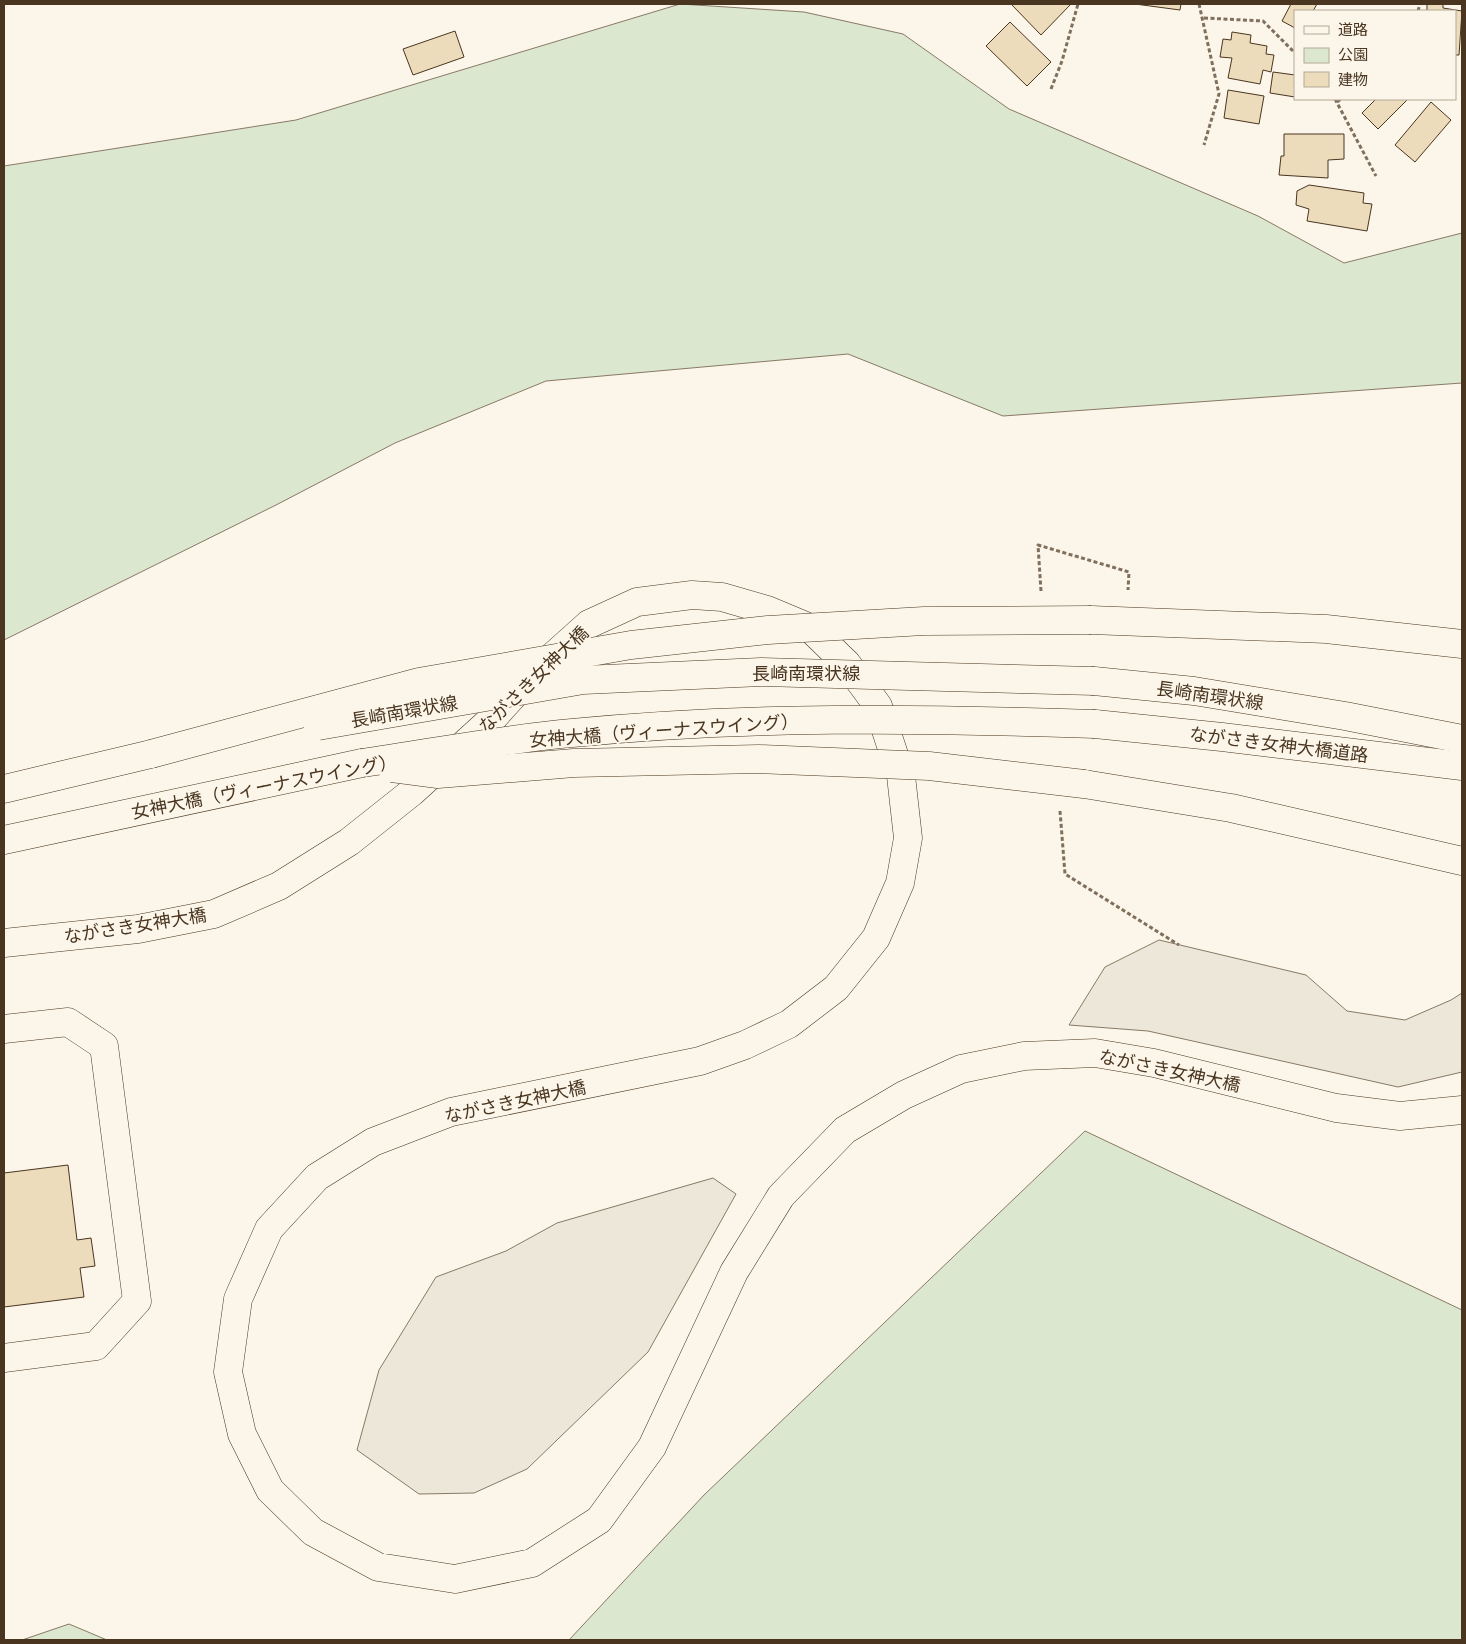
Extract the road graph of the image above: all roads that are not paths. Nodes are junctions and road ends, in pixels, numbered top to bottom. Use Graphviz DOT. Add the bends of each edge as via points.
graph roads {
  1 [pos="1462,644"];
  2 [pos="1095,724"];
  3 [pos="1462,739"];
  4 [pos="151,754"];
  5 [pos="362,763"];
  6 [pos="1462,766"];
  7 [pos="4,789"];
  8 [pos="4,840"];
  9 [pos="1462,861"];
  10 [pos="4,943"];
  11 [pos="4,1029"];
  12 [pos="1462,1110"];
  13 [pos="4,1358"];
  1 -- 4 [label="main road, bridge" via="1326,629 1091,620 924,621 768,630 631,645 420,682"];
  2 -- 5 [label="main road, 女神大橋（ヴィーナスウイング）, bridge" via="934,719 744,722 572,733"];
  2 -- 6 [label="main road, ながさき女神大橋道路"];
  3 -- 4 [label="main road, 長崎南環状線, bridge" via="1194,691 1094,681 762,672 583,680"];
  4 -- 7 [label="main road"];
  5 -- 8 [label="main road, 女神大橋（ヴィーナスウイング）"];
  5 -- 9 [label="main road, bridge" via="438,774 574,763 759,759 929,766 1084,784 1231,808"];
  10 -- 12 [label="main road, ながさき女神大橋" via="138,929 214,914 279,886 349,842 412,792 589,624 637,602 692,595 722,597 767,610 810,628 847,664 878,706 901,776 908,838 900,883 876,938 836,988 789,1024 745,1045 700,1061 451,1112 373,1142 317,1177 269,1229 238,1299 228,1372 242,1434 270,1490 313,1532 378,1567 455,1579 532,1563 599,1520 652,1447 734,1272 781,1196 845,1130 904,1094 961,1069 1024,1056 1095,1053 1154,1063 1336,1108 1400,1116"];
  11 -- 13 [label="main road" via="68,1022 104,1046 137,1301 96,1346"];
}
